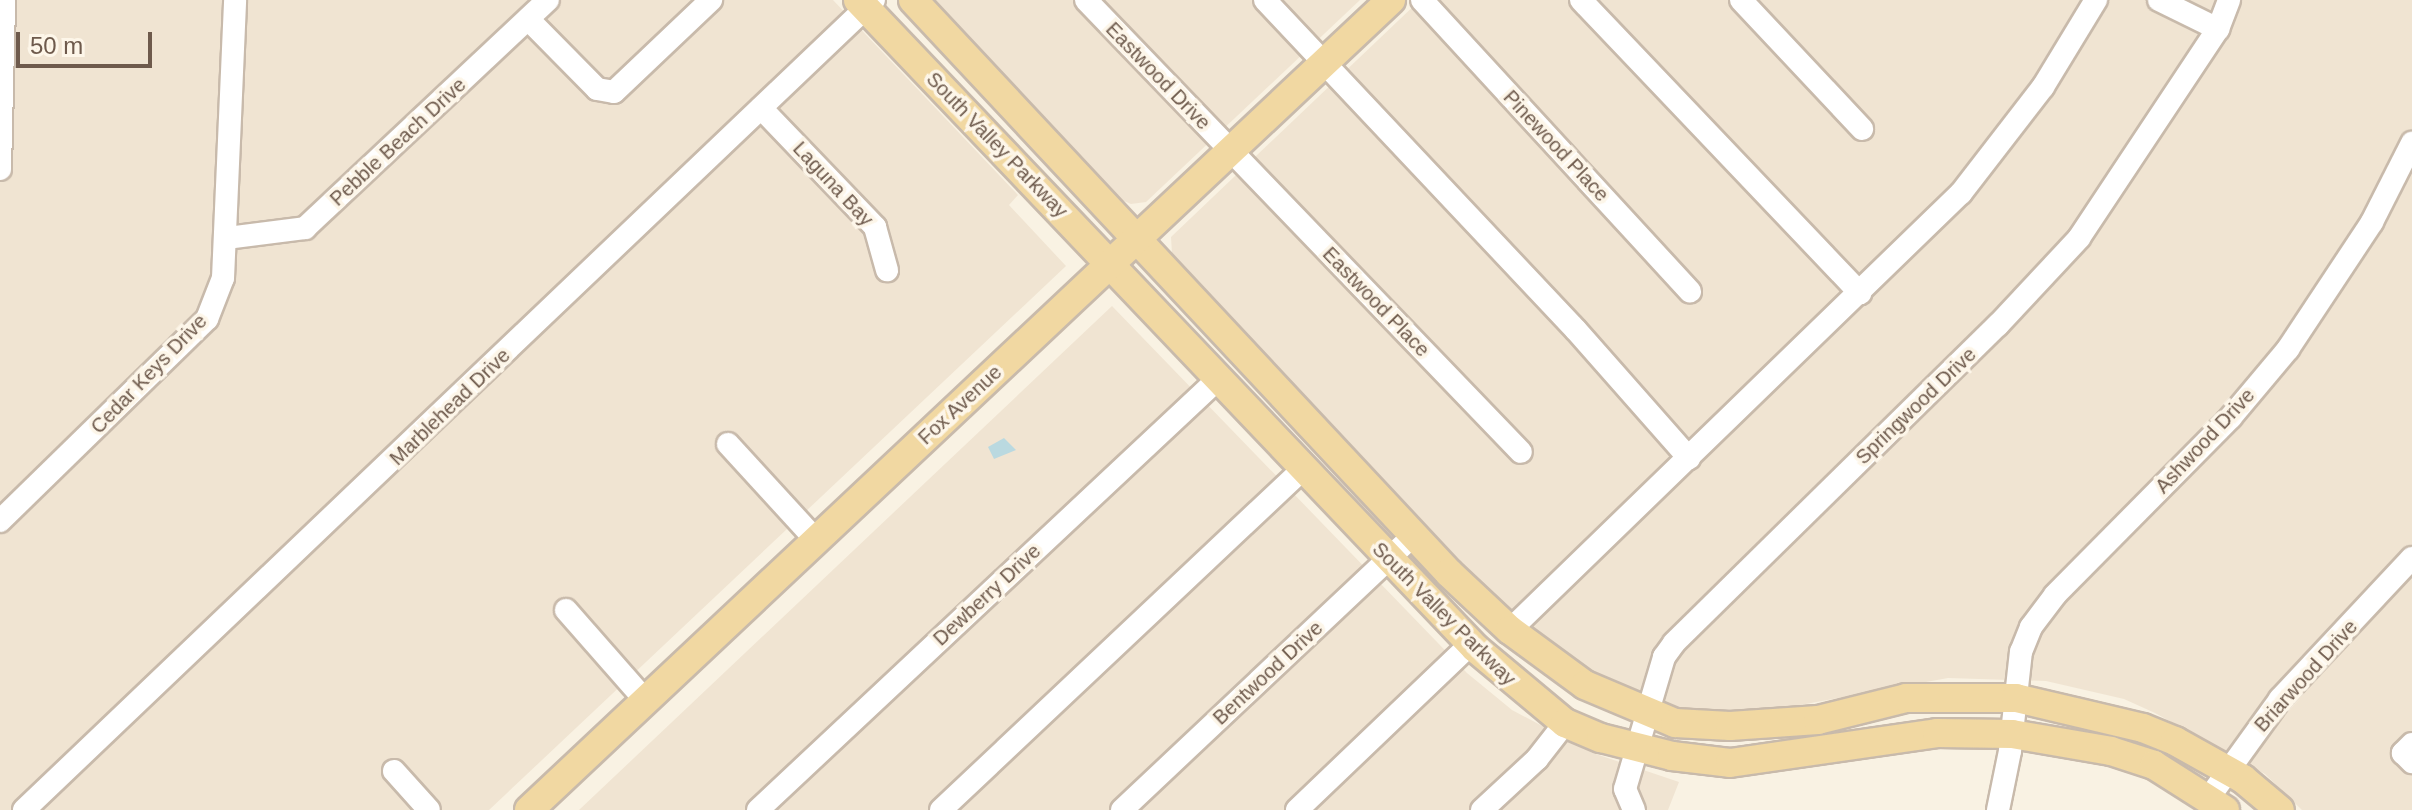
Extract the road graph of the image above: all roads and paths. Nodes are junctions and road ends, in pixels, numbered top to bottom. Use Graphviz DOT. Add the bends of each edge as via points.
graph roads {
  1 [pos="4,0"];
  2 [pos="235,0"];
  3 [pos="548,0"];
  4 [pos="711,0"];
  5 [pos="913,0"];
  6 [pos="1086,0"];
  7 [pos="1265,0"];
  8 [pos="1391,0"];
  9 [pos="1422,0"];
  10 [pos="1581,0"];
  11 [pos="1741,0"];
  12 [pos="2096,0"];
  13 [pos="2159,0"];
  14 [pos="2229,0"];
  15 [pos="866,3"];
  16 [pos="528,19"];
  17 [pos="2218,29"];
  18 [pos="1324,63"];
  19 [pos="761,108"];
  20 [pos="1862,129"];
  21 [pos="2412,143"];
  22 [pos="1230,151"];
  23 [pos="0,169"];
  24 [pos="227,238"];
  25 [pos="1136,240"];
  26 [pos="1109,265"];
  27 [pos="887,270"];
  28 [pos="1690,291"];
  29 [pos="1860,293"];
  30 [pos="1217,380"];
  31 [pos="728,444"];
  32 [pos="1521,452"];
  33 [pos="1689,458"];
  34 [pos="1303,469"];
  35 [pos="0,521"];
  36 [pos="1414,535"];
  37 [pos="816,540"];
  38 [pos="2412,558"];
  39 [pos="1390,559"];
  40 [pos="566,610"];
  41 [pos="1510,630"];
  42 [pos="1471,644"];
  43 [pos="2016,698"];
  44 [pos="645,700"];
  45 [pos="1646,714"];
  46 [pos="1565,723"];
  47 [pos="2012,734"];
  48 [pos="1636,746"];
  49 [pos="2226,769"];
  50 [pos="394,771"];
  51 [pos="2216,804"];
  52 [pos="24,810"];
  53 [pos="429,810"];
  54 [pos="529,810"];
  55 [pos="758,810"];
  56 [pos="941,810"];
  57 [pos="1122,810"];
  58 [pos="1297,810"];
  59 [pos="1482,810"];
  60 [pos="1634,810"];
  61 [pos="1998,810"];
  62 [pos="2280,810"];
  1 -- 23 [label="street"];
  2 -- 24 [label="street, Cedar Keys Drive"];
  3 -- 16 [label="street, Pebble Beach Drive"];
  4 -- 16 [label="street" via="614,92 597,89"];
  5 -- 25 [label="main road, South Valley Parkway"];
  6 -- 22 [label="street, Eastwood Drive"];
  7 -- 18 [label="street"];
  8 -- 18 [label="main road, Fox Avenue"];
  9 -- 28 [label="street, Pinewood Place"];
  10 -- 29 [label="street"];
  11 -- 20 [label="street"];
  12 -- 29 [label="street" via="2060,62 1978,172"];
  13 -- 17 [label="street"];
  14 -- 17 [label="street, Springwood Drive"];
  15 -- 19 [label="street, Marblehead Drive"];
  15 -- 26 [label="main road, South Valley Parkway"];
  16 -- 24 [label="street, Pebble Beach Drive" via="305,228"];
  17 -- 45 [label="street, Springwood Drive" via="2079,238 1998,325 1701,613 1664,657"];
  18 -- 22 [label="main road, Fox Avenue"];
  18 -- 33 [label="street"];
  19 -- 27 [label="street, Laguna Bay" via="875,227"];
  19 -- 52 [label="street, Marblehead Drive"];
  21 -- 43 [label="street, Ashwood Drive" via="2372,222 2288,349 2031,627 2021,652"];
  22 -- 25 [label="main road, Fox Avenue"];
  22 -- 32 [label="street, Eastwood Place"];
  24 -- 35 [label="street, Cedar Keys Drive" via="223,278 207,319"];
  25 -- 26 [label="main road, Fox Avenue"];
  25 -- 36 [label="main road, South Valley Parkway"];
  26 -- 30 [label="main road, South Valley Parkway"];
  26 -- 37 [label="main road, Fox Avenue"];
  29 -- 33 [label="street"];
  30 -- 34 [label="main road, South Valley Parkway"];
  30 -- 55 [label="street, Dewberry Drive"];
  31 -- 37 [label="street"];
  33 -- 41 [label="street"];
  34 -- 39 [label="main road, South Valley Parkway"];
  34 -- 56 [label="street"];
  36 -- 39 [label="street, Bentwood Drive"];
  36 -- 41 [label="main road, South Valley Parkway"];
  37 -- 44 [label="main road, Fox Avenue"];
  38 -- 49 [label="street, Briarwood Drive" via="2280,699"];
  39 -- 42 [label="main road, South Valley Parkway"];
  39 -- 57 [label="street, Bentwood Drive"];
  40 -- 44 [label="street"];
  41 -- 45 [label="main road, South Valley Parkway" via="1585,685"];
  42 -- 46 [label="main road, South Valley Parkway" via="1518,689"];
  42 -- 58 [label="street"];
  43 -- 45 [label="main road, South Valley Parkway" via="1906,698 1818,720 1761,726 1675,723"];
  43 -- 47 [label="street, Ashwood Drive"];
  43 -- 49 [label="main road, South Valley Parkway" via="2143,728"];
  44 -- 54 [label="main road, Fox Avenue"];
  45 -- 48 [label="street, Springwood Drive"];
  46 -- 48 [label="main road, South Valley Parkway"];
  46 -- 59 [label="street" via="1537,759"];
  47 -- 48 [label="main road, South Valley Parkway" via="1937,733 1730,763"];
  47 -- 51 [label="main road, South Valley Parkway" via="2111,751 2154,765"];
  47 -- 61 [label="street, Ashwood Drive"];
  48 -- 60 [label="street, Springwood Drive" via="1625,789"];
  49 -- 51 [label="street, Briarwood Drive"];
  49 -- 62 [label="main road, South Valley Parkway"];
  50 -- 53 [label="street"];
}
